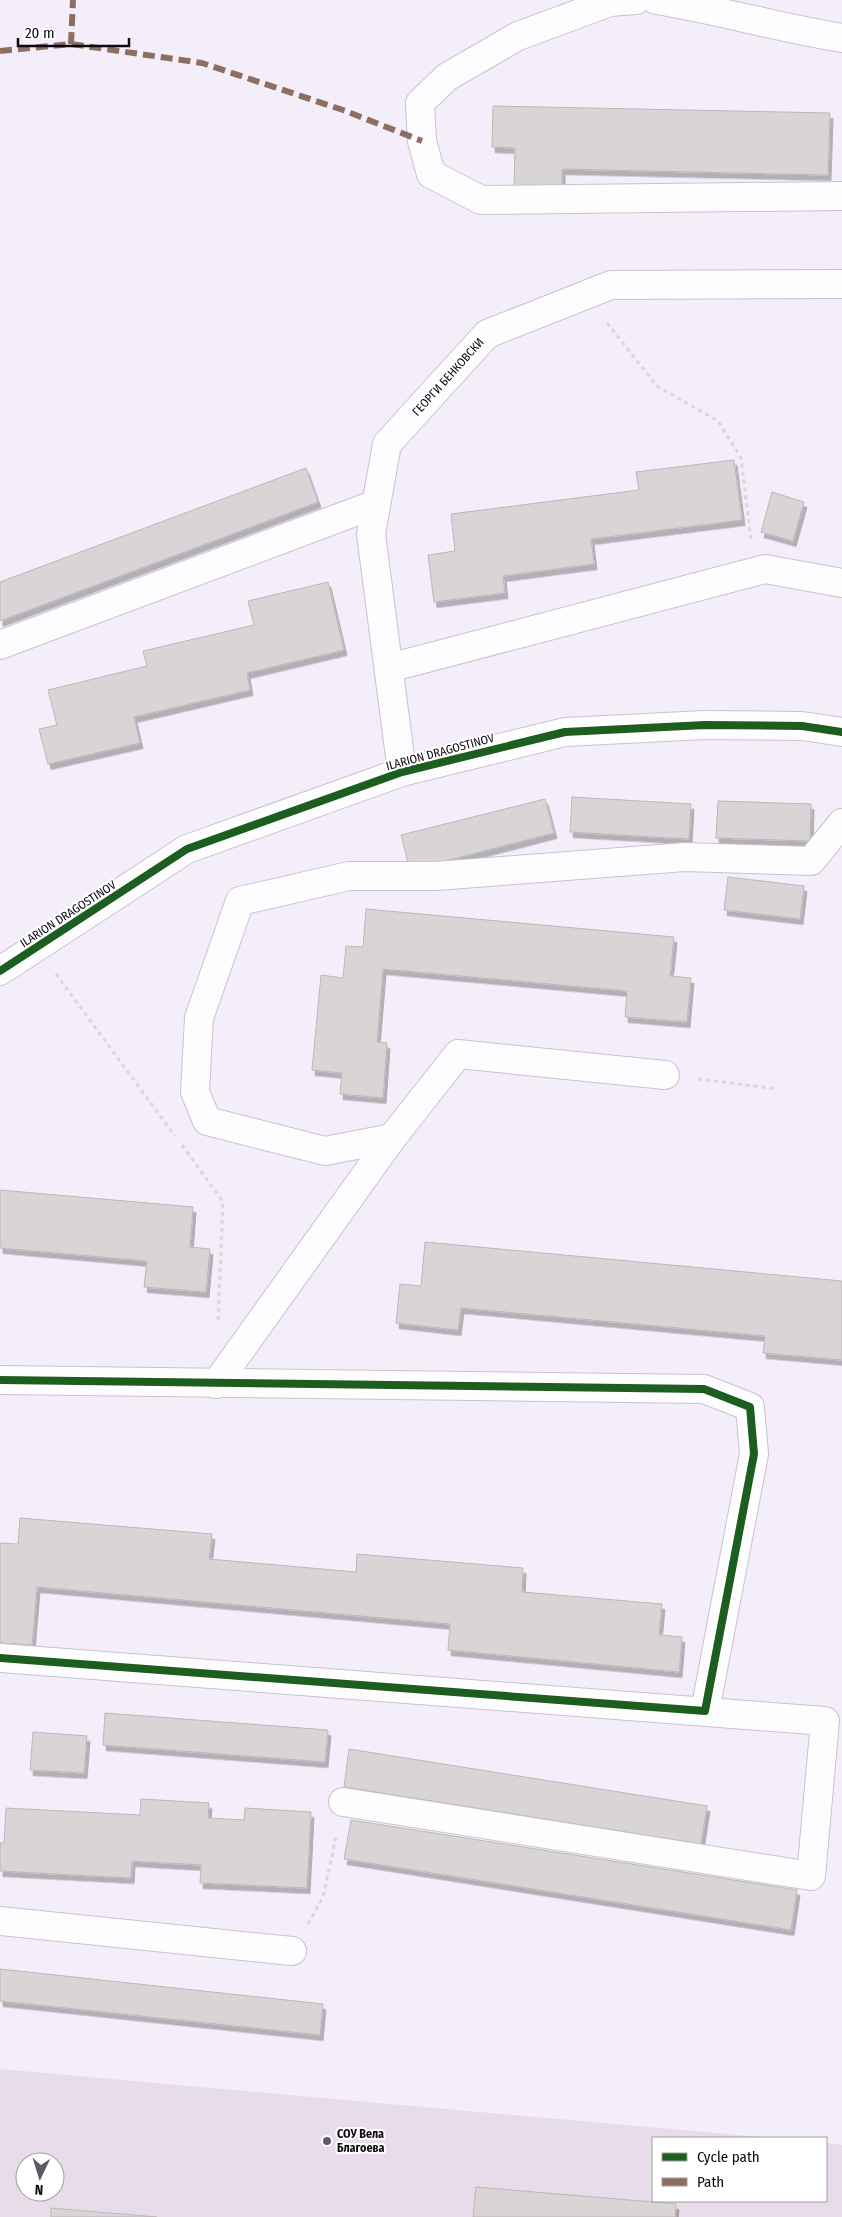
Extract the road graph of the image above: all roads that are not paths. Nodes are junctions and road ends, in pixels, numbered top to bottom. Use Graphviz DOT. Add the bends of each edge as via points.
graph roads {
  1 [pos="636,0"];
  2 [pos="656,0"];
  3 [pos="842,38"];
  4 [pos="842,196"];
  5 [pos="842,284"];
  6 [pos="376,504"];
  7 [pos="842,583"];
  8 [pos="0,645"];
  9 [pos="388,668"];
  10 [pos="842,732"];
  11 [pos="402,772"];
  12 [pos="842,823"];
  13 [pos="0,971"];
  14 [pos="665,1075"];
  15 [pos="392,1138"];
  16 [pos="0,1380"];
  17 [pos="216,1384"];
  18 [pos="0,1658"];
  19 [pos="705,1711"];
  20 [pos="343,1802"];
  21 [pos="0,1921"];
  22 [pos="292,1951"];
  1 -- 4 [label="street" via="610,2 518,36 447,77 420,103 422,141 431,174 481,200"];
  2 -- 3 [label="street"];
  5 -- 6 [label="street, ГЕОРГИ БЕНКОВСКИ" via="611,285 487,334 387,444"];
  6 -- 8 [label="street"];
  6 -- 9 [label="street, ГЕОРГИ БЕНКОВСКИ" via="371,534"];
  7 -- 9 [label="street" via="765,569"];
  9 -- 11 [label="street, ГЕОРГИ БЕНКОВСКИ"];
  10 -- 11 [label="street, ILARION DRAGOSTINOV" via="802,726 705,725 565,732"];
  11 -- 13 [label="street, ILARION DRAGOSTINOV" via="187,849"];
  12 -- 15 [label="street" via="811,861 686,858 436,876 349,876 240,902 199,1018 195,1092 207,1121 325,1151"];
  14 -- 15 [label="street" via="458,1054"];
  15 -- 17 [label="street"];
  16 -- 17 [label="street"];
  17 -- 19 [label="street" via="704,1389 750,1407 754,1454"];
  18 -- 19 [label="street"];
  19 -- 20 [label="street" via="825,1721 811,1876"];
  21 -- 22 [label="street"];
}
